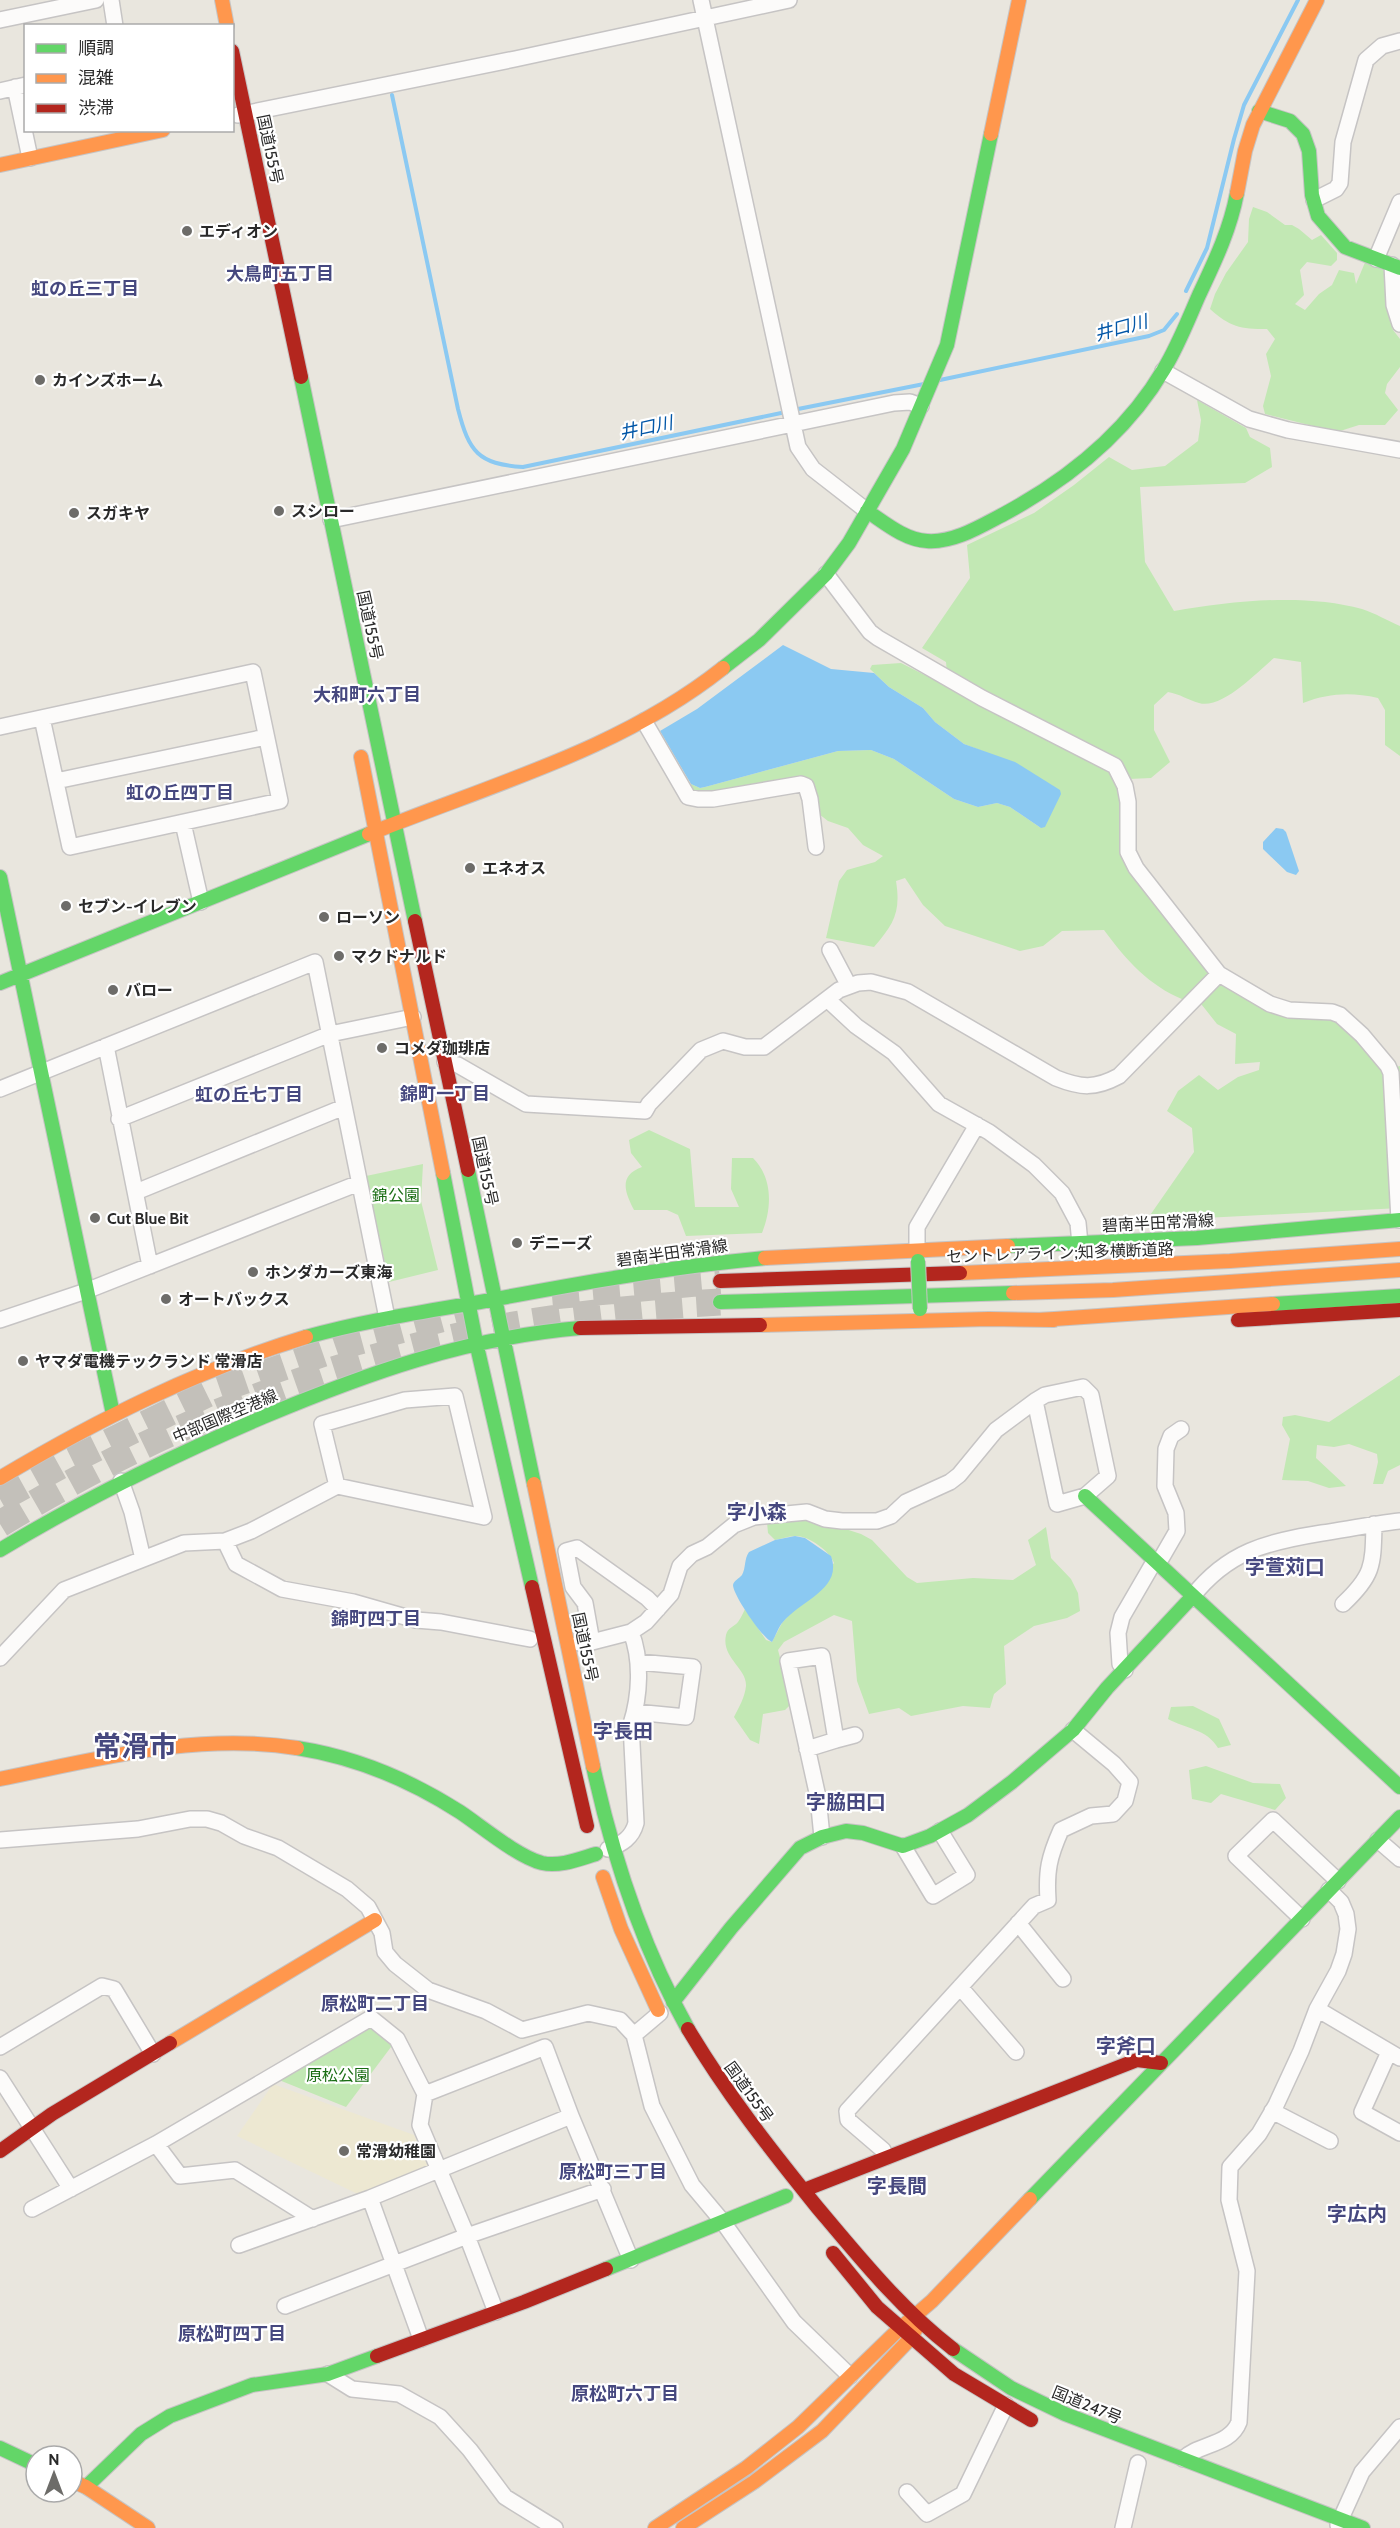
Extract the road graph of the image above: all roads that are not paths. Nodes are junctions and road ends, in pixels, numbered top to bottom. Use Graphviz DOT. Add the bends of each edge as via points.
graph roads {
  1 [pos="96,0"];
  2 [pos="111,0"];
  3 [pos="222,0"];
  4 [pos="701,0"];
  5 [pos="789,0"];
  6 [pos="1019,0"];
  7 [pos="1317,0"];
  8 [pos="705,19"];
  9 [pos="0,20"];
  10 [pos="115,24"];
  11 [pos="227,24"];
  12 [pos="1400,41"];
  13 [pos="234,69"];
  14 [pos="13,88"];
  15 [pos="1258,111"];
  16 [pos="239,114"];
  17 [pos="153,132"];
  18 [pos="30,158"];
  19 [pos="0,165"];
  20 [pos="1314,200"];
  21 [pos="1400,202"];
  22 [pos="1376,259"];
  23 [pos="1396,267"];
  24 [pos="1400,324"];
  25 [pos="1163,371"];
  26 [pos="921,406"];
  27 [pos="793,425"];
  28 [pos="1400,450"];
  29 [pos="867,511"];
  30 [pos="331,520"];
  31 [pos="826,574"];
  32 [pos="42,718"];
  33 [pos="644,721"];
  34 [pos="0,726"];
  35 [pos="266,737"];
  36 [pos="358,741"];
  37 [pos="57,781"];
  38 [pos="183,823"];
  39 [pos="394,824"];
  40 [pos="376,831"];
  41 [pos="816,847"];
  42 [pos="0,879"];
  43 [pos="201,902"];
  44 [pos="830,950"];
  45 [pos="1219,974"];
  46 [pos="20,975"];
  47 [pos="0,983"];
  48 [pos="849,986"];
  49 [pos="827,999"];
  50 [pos="413,1017"];
  51 [pos="330,1034"];
  52 [pos="106,1047"];
  53 [pos="445,1062"];
  54 [pos="40,1072"];
  55 [pos="0,1089"];
  56 [pos="344,1107"];
  57 [pos="119,1119"];
  58 [pos="977,1125"];
  59 [pos="359,1183"];
  60 [pos="136,1192"];
  61 [pos="1399,1220"];
  62 [pos="1080,1244"];
  63 [pos="1400,1249"];
  64 [pos="918,1255"];
  65 [pos="150,1266"];
  66 [pos="1400,1270"];
  67 [pos="720,1281"];
  68 [pos="86,1291"];
  69 [pos="1400,1296"];
  70 [pos="494,1299"];
  71 [pos="720,1302"];
  72 [pos="468,1304"];
  73 [pos="1400,1311"];
  74 [pos="920,1316"];
  75 [pos="387,1318"];
  76 [pos="0,1320"];
  77 [pos="1040,1320"];
  78 [pos="503,1338"];
  79 [pos="476,1342"];
  80 [pos="1035,1401"];
  81 [pos="114,1414"];
  82 [pos="1181,1429"];
  83 [pos="0,1478"];
  84 [pos="121,1481"];
  85 [pos="337,1486"];
  86 [pos="1085,1496"];
  87 [pos="1400,1521"];
  88 [pos="1374,1524"];
  89 [pos="225,1541"];
  90 [pos="0,1550"];
  91 [pos="143,1559"];
  92 [pos="1156,1563"];
  93 [pos="1192,1597"];
  94 [pos="1343,1604"];
  95 [pos="658,1609"];
  96 [pos="632,1632"];
  97 [pos="530,1639"];
  98 [pos="0,1658"];
  99 [pos="638,1662"];
  100 [pos="1125,1670"];
  101 [pos="635,1712"];
  102 [pos="1073,1730"];
  103 [pos="855,1735"];
  104 [pos="836,1740"];
  105 [pos="807,1749"];
  106 [pos="0,1779"];
  107 [pos="1400,1787"];
  108 [pos="1400,1817"];
  109 [pos="940,1831"];
  110 [pos="822,1837"];
  111 [pos="0,1840"];
  112 [pos="1378,1840"];
  113 [pos="593,1844"];
  114 [pos="903,1846"];
  115 [pos="613,1848"];
  116 [pos="1400,1859"];
  117 [pos="1334,1886"];
  118 [pos="1302,1919"];
  119 [pos="375,1920"];
  120 [pos="1018,1923"];
  121 [pos="1063,1979"];
  122 [pos="960,1987"];
  123 [pos="673,2002"];
  124 [pos="1317,2009"];
  125 [pos="663,2018"];
  126 [pos="634,2035"];
  127 [pos="0,2047"];
  128 [pos="1016,2052"];
  129 [pos="153,2054"];
  130 [pos="1395,2055"];
  131 [pos="1161,2063"];
  132 [pos="2,2085"];
  133 [pos="425,2094"];
  134 [pos="1272,2111"];
  135 [pos="572,2116"];
  136 [pos="31,2128"];
  137 [pos="1400,2133"];
  138 [pos="1330,2141"];
  139 [pos="156,2144"];
  140 [pos="0,2151"];
  141 [pos="886,2157"];
  142 [pos="437,2169"];
  143 [pos="71,2189"];
  144 [pos="603,2189"];
  145 [pos="804,2190"];
  146 [pos="786,2196"];
  147 [pos="370,2198"];
  148 [pos="32,2209"];
  149 [pos="313,2219"];
  150 [pos="723,2222"];
  151 [pos="467,2236"];
  152 [pos="844,2240"];
  153 [pos="238,2245"];
  154 [pos="828,2247"];
  155 [pos="631,2260"];
  156 [pos="394,2263"];
  157 [pos="285,2306"];
  158 [pos="495,2312"];
  159 [pos="918,2317"];
  160 [pos="899,2327"];
  161 [pos="911,2338"];
  162 [pos="421,2339"];
  163 [pos="328,2374"];
  164 [pos="850,2376"];
  165 [pos="1006,2405"];
  166 [pos="1046,2427"];
  167 [pos="1400,2427"];
  168 [pos="0,2448"];
  169 [pos="24,2459"];
  170 [pos="1183,2460"];
  171 [pos="1139,2463"];
  172 [pos="86,2487"];
  173 [pos="907,2492"];
  174 [pos="1338,2524"];
  175 [pos="148,2528"];
  176 [pos="555,2528"];
  177 [pos="655,2528"];
  178 [pos="683,2528"];
  179 [pos="1123,2528"];
  180 [pos="1363,2528"];
  1 -- 9 [label="street"];
  2 -- 10 [label="street"];
  3 -- 11 [label="main road"];
  4 -- 8 [label="street"];
  5 -- 8 [label="street"];
  6 -- 26 [label="main road" via="947,345"];
  7 -- 15 [label="main road"];
  8 -- 16 [label="street"];
  8 -- 27 [label="street"];
  12 -- 20 [label="street" via="1382,46 1366,60 1343,142 1340,183"];
  13 -- 16 [label="main road, 国道155号"];
  14 -- 18 [label="street"];
  15 -- 20 [label="main road" via="1290,121 1303,134 1309,151"];
  15 -- 25 [label="main road" via="1244,151 1228,230"];
  16 -- 30 [label="main road, 国道155号"];
  17 -- 18 [label="main road"];
  18 -- 19 [label="main road"];
  20 -- 22 [label="main road" via="1318,216 1345,247"];
  21 -- 22 [label="street"];
  22 -- 23 [label="main road"];
  23 -- 24 [label="street" via="1394,305"];
  25 -- 28 [label="street" via="1249,419"];
  25 -- 29 [label="main road" via="1130,417 1082,462 1049,488 978,527 942,540 920,541"];
  26 -- 27 [label="street" via="894,403"];
  26 -- 29 [label="main road" via="903,449"];
  27 -- 29 [label="street" via="798,447 813,469"];
  27 -- 30 [label="street"];
  29 -- 31 [label="main road"];
  30 -- 39 [label="main road, 国道155号"];
  31 -- 33 [label="main road" via="724,669"];
  31 -- 45 [label="street" via="878,638 982,698 1115,766 1128,802 1128,852 1136,868"];
  32 -- 34 [label="street"];
  32 -- 35 [label="street" via="253,672"];
  32 -- 37 [label="street"];
  33 -- 39 [label="main road" via="561,760"];
  33 -- 41 [label="street" via="688,797 712,799 801,783 806,786"];
  35 -- 37 [label="street"];
  35 -- 38 [label="street" via="280,801"];
  36 -- 40 [label="main road"];
  37 -- 38 [label="street" via="70,847"];
  38 -- 43 [label="street"];
  39 -- 40 [label="main road"];
  39 -- 53 [label="main road, 国道155号"];
  40 -- 43 [label="main road"];
  40 -- 50 [label="main road"];
  42 -- 46 [label="main road"];
  43 -- 46 [label="main road"];
  44 -- 48 [label="street"];
  45 -- 48 [label="street" via="1119,1076 1090,1086 1076,1086 1056,1078 908,992 871,982"];
  45 -- 61 [label="street" via="1270,1004 1340,1015 1389,1066"];
  46 -- 47 [label="main road"];
  46 -- 54 [label="main road"];
  48 -- 49 [label="street"];
  49 -- 53 [label="street" via="764,1047 723,1041 701,1050 645,1111 526,1104 458,1065"];
  49 -- 58 [label="street" via="894,1053 939,1104"];
  50 -- 51 [label="street"];
  50 -- 72 [label="main road"];
  51 -- 52 [label="street" via="315,962"];
  51 -- 56 [label="street"];
  51 -- 57 [label="street"];
  52 -- 54 [label="street"];
  52 -- 57 [label="street"];
  53 -- 70 [label="main road, 国道155号"];
  54 -- 55 [label="street"];
  54 -- 68 [label="main road"];
  56 -- 59 [label="street"];
  56 -- 60 [label="street"];
  57 -- 60 [label="street"];
  58 -- 62 [label="street" via="1034,1165 1062,1193 1078,1223"];
  58 -- 64 [label="street" via="917,1227"];
  59 -- 65 [label="street"];
  59 -- 75 [label="street"];
  60 -- 65 [label="street"];
  61 -- 62 [label="main road, 碧南半田常滑線"];
  62 -- 64 [label="main road, 碧南半田常滑線"];
  63 -- 67 [label="main road, セントレアライン;知多横断道路" via="1070,1270"];
  64 -- 70 [label="main road, 碧南半田常滑線" via="822,1254 721,1262"];
  64 -- 74 [label="main road, bridge"];
  65 -- 68 [label="street"];
  66 -- 71 [label="main road" via="1102,1290"];
  68 -- 76 [label="street"];
  68 -- 81 [label="main road"];
  69 -- 77 [label="main road"];
  70 -- 72 [label="main road, 碧南半田常滑線"];
  70 -- 78 [label="main road, 国道155号"];
  72 -- 75 [label="main road"];
  72 -- 79 [label="main road"];
  73 -- 77 [label="main road" via="1185,1322"];
  74 -- 77 [label="main road"];
  74 -- 78 [label="main road" via="573,1328"];
  75 -- 81 [label="main road" via="287,1343"];
  78 -- 79 [label="main road"];
  78 -- 115 [label="main road, 国道155号"];
  79 -- 84 [label="main road, 中部国際空港線" via="327,1390"];
  79 -- 113 [label="main road"];
  80 -- 86 [label="street" via="1057,1504"];
  80 -- 86 [label="street" via="1083,1387 1091,1395 1108,1476"];
  80 -- 95 [label="street" via="996,1430 959,1475 906,1502 891,1516 877,1521 842,1521 807,1512 754,1517 734,1525 680,1566 671,1594"];
  81 -- 83 [label="main road"];
  82 -- 92 [label="street" via="1166,1449 1165,1469 1165,1486 1176,1513 1177,1531"];
  84 -- 90 [label="main road, 中部国際空港線"];
  84 -- 91 [label="street"];
  85 -- 85 [label="street" via="461,1513 484,1517 455,1396 405,1400 322,1424"];
  85 -- 89 [label="street"];
  86 -- 92 [label="main road"];
  87 -- 88 [label="street"];
  88 -- 93 [label="street" via="1272,1541 1254,1548 1214,1573"];
  88 -- 94 [label="street" via="1371,1568 1365,1582"];
  89 -- 91 [label="street" via="184,1543"];
  89 -- 97 [label="street" via="236,1564 282,1589 353,1602 416,1620"];
  91 -- 98 [label="street" via="64,1590"];
  92 -- 93 [label="main road"];
  92 -- 100 [label="street" via="1135,1593 1119,1627 1120,1664"];
  93 -- 100 [label="main road"];
  93 -- 107 [label="main road"];
  95 -- 96 [label="street"];
  95 -- 96 [label="street" via="577,1548 566,1551 573,1587 585,1603 586,1643"];
  96 -- 99 [label="street"];
  99 -- 101 [label="street"];
  99 -- 101 [label="street" via="693,1667 686,1717"];
  100 -- 102 [label="main road"];
  101 -- 115 [label="street" via="632,1724 636,1823 634,1833"];
  102 -- 109 [label="main road" via="1012,1782"];
  102 -- 120 [label="street" via="1130,1782 1125,1801 1113,1814 1091,1816 1061,1830 1049,1856 1048,1900 1034,1906"];
  103 -- 104 [label="street"];
  104 -- 105 [label="street"];
  104 -- 105 [label="street" via="822,1656 788,1661"];
  105 -- 110 [label="street"];
  106 -- 113 [label="main road" via="182,1744 284,1746 349,1760 412,1785 540,1862 566,1863"];
  108 -- 112 [label="main road"];
  109 -- 114 [label="main road"];
  109 -- 114 [label="street" via="967,1875 933,1896"];
  110 -- 114 [label="main road" via="846,1831"];
  110 -- 123 [label="main road" via="800,1848"];
  111 -- 119 [label="street" via="207,1820 278,1848 346,1889 368,1907"];
  112 -- 116 [label="street"];
  112 -- 117 [label="main road"];
  113 -- 115 [label="street"];
  113 -- 125 [label="main road" via="621,1929"];
  115 -- 123 [label="main road, 国道155号" via="639,1923"];
  117 -- 118 [label="main road"];
  117 -- 118 [label="street" via="1274,1820 1236,1856"];
  117 -- 124 [label="street" via="1346,1914 1348,1940 1338,1971"];
  118 -- 131 [label="main road"];
  119 -- 126 [label="street" via="385,1952 428,1989 486,2011 522,2030 588,2013 620,2020"];
  119 -- 129 [label="main road"];
  120 -- 121 [label="street"];
  120 -- 122 [label="street"];
  122 -- 128 [label="street"];
  122 -- 141 [label="street" via="848,2111 848,2120"];
  123 -- 145 [label="main road, 国道155号" via="728,2093"];
  124 -- 130 [label="street"];
  124 -- 134 [label="street"];
  125 -- 126 [label="street"];
  126 -- 150 [label="street" via="652,2106 692,2185"];
  127 -- 129 [label="street" via="102,1986 114,1989"];
  129 -- 136 [label="main road"];
  130 -- 137 [label="street" via="1362,2112"];
  131 -- 141 [label="main road" via="1137,2060"];
  131 -- 159 [label="main road"];
  132 -- 136 [label="street"];
  133 -- 135 [label="street" via="545,2047"];
  133 -- 139 [label="street" via="397,2039 371,2018"];
  133 -- 142 [label="street" via="420,2125"];
  134 -- 138 [label="street"];
  134 -- 170 [label="street" via="1259,2134 1230,2167 1229,2200 1247,2271 1239,2422 1236,2432"];
  135 -- 142 [label="street"];
  135 -- 144 [label="street"];
  136 -- 140 [label="main road"];
  136 -- 143 [label="street"];
  139 -- 143 [label="street"];
  139 -- 149 [label="street" via="180,2176 235,2170"];
  141 -- 145 [label="main road"];
  142 -- 147 [label="street"];
  142 -- 151 [label="street"];
  143 -- 148 [label="street"];
  144 -- 151 [label="street"];
  144 -- 155 [label="street"];
  145 -- 152 [label="main road, 国道155号"];
  146 -- 150 [label="main road"];
  147 -- 149 [label="street"];
  147 -- 156 [label="street"];
  149 -- 153 [label="street"];
  150 -- 155 [label="main road"];
  150 -- 164 [label="street" via="794,2322"];
  151 -- 156 [label="street"];
  151 -- 158 [label="street"];
  152 -- 159 [label="main road, 国道247号"];
  154 -- 160 [label="main road" via="877,2307"];
  155 -- 158 [label="main road"];
  156 -- 157 [label="street"];
  156 -- 162 [label="street"];
  158 -- 162 [label="main road"];
  159 -- 160 [label="main road"];
  159 -- 161 [label="main road"];
  159 -- 170 [label="main road, 国道247号" via="946,2344 1040,2404"];
  160 -- 161 [label="main road"];
  160 -- 164 [label="main road"];
  161 -- 165 [label="main road" via="954,2374"];
  161 -- 178 [label="main road" via="822,2431"];
  162 -- 163 [label="main road"];
  163 -- 172 [label="main road" via="252,2385 170,2416 141,2434"];
  163 -- 176 [label="street" via="352,2389 399,2394 440,2418 463,2441 505,2498"];
  164 -- 177 [label="main road" via="776,2446"];
  165 -- 166 [label="main road"];
  165 -- 173 [label="street" via="963,2494 927,2514"];
  167 -- 174 [label="street" via="1362,2472"];
  168 -- 169 [label="main road"];
  170 -- 174 [label="main road, 国道247号"];
  171 -- 179 [label="street"];
  172 -- 175 [label="main road"];
  174 -- 180 [label="main road, 国道247号"];
}
